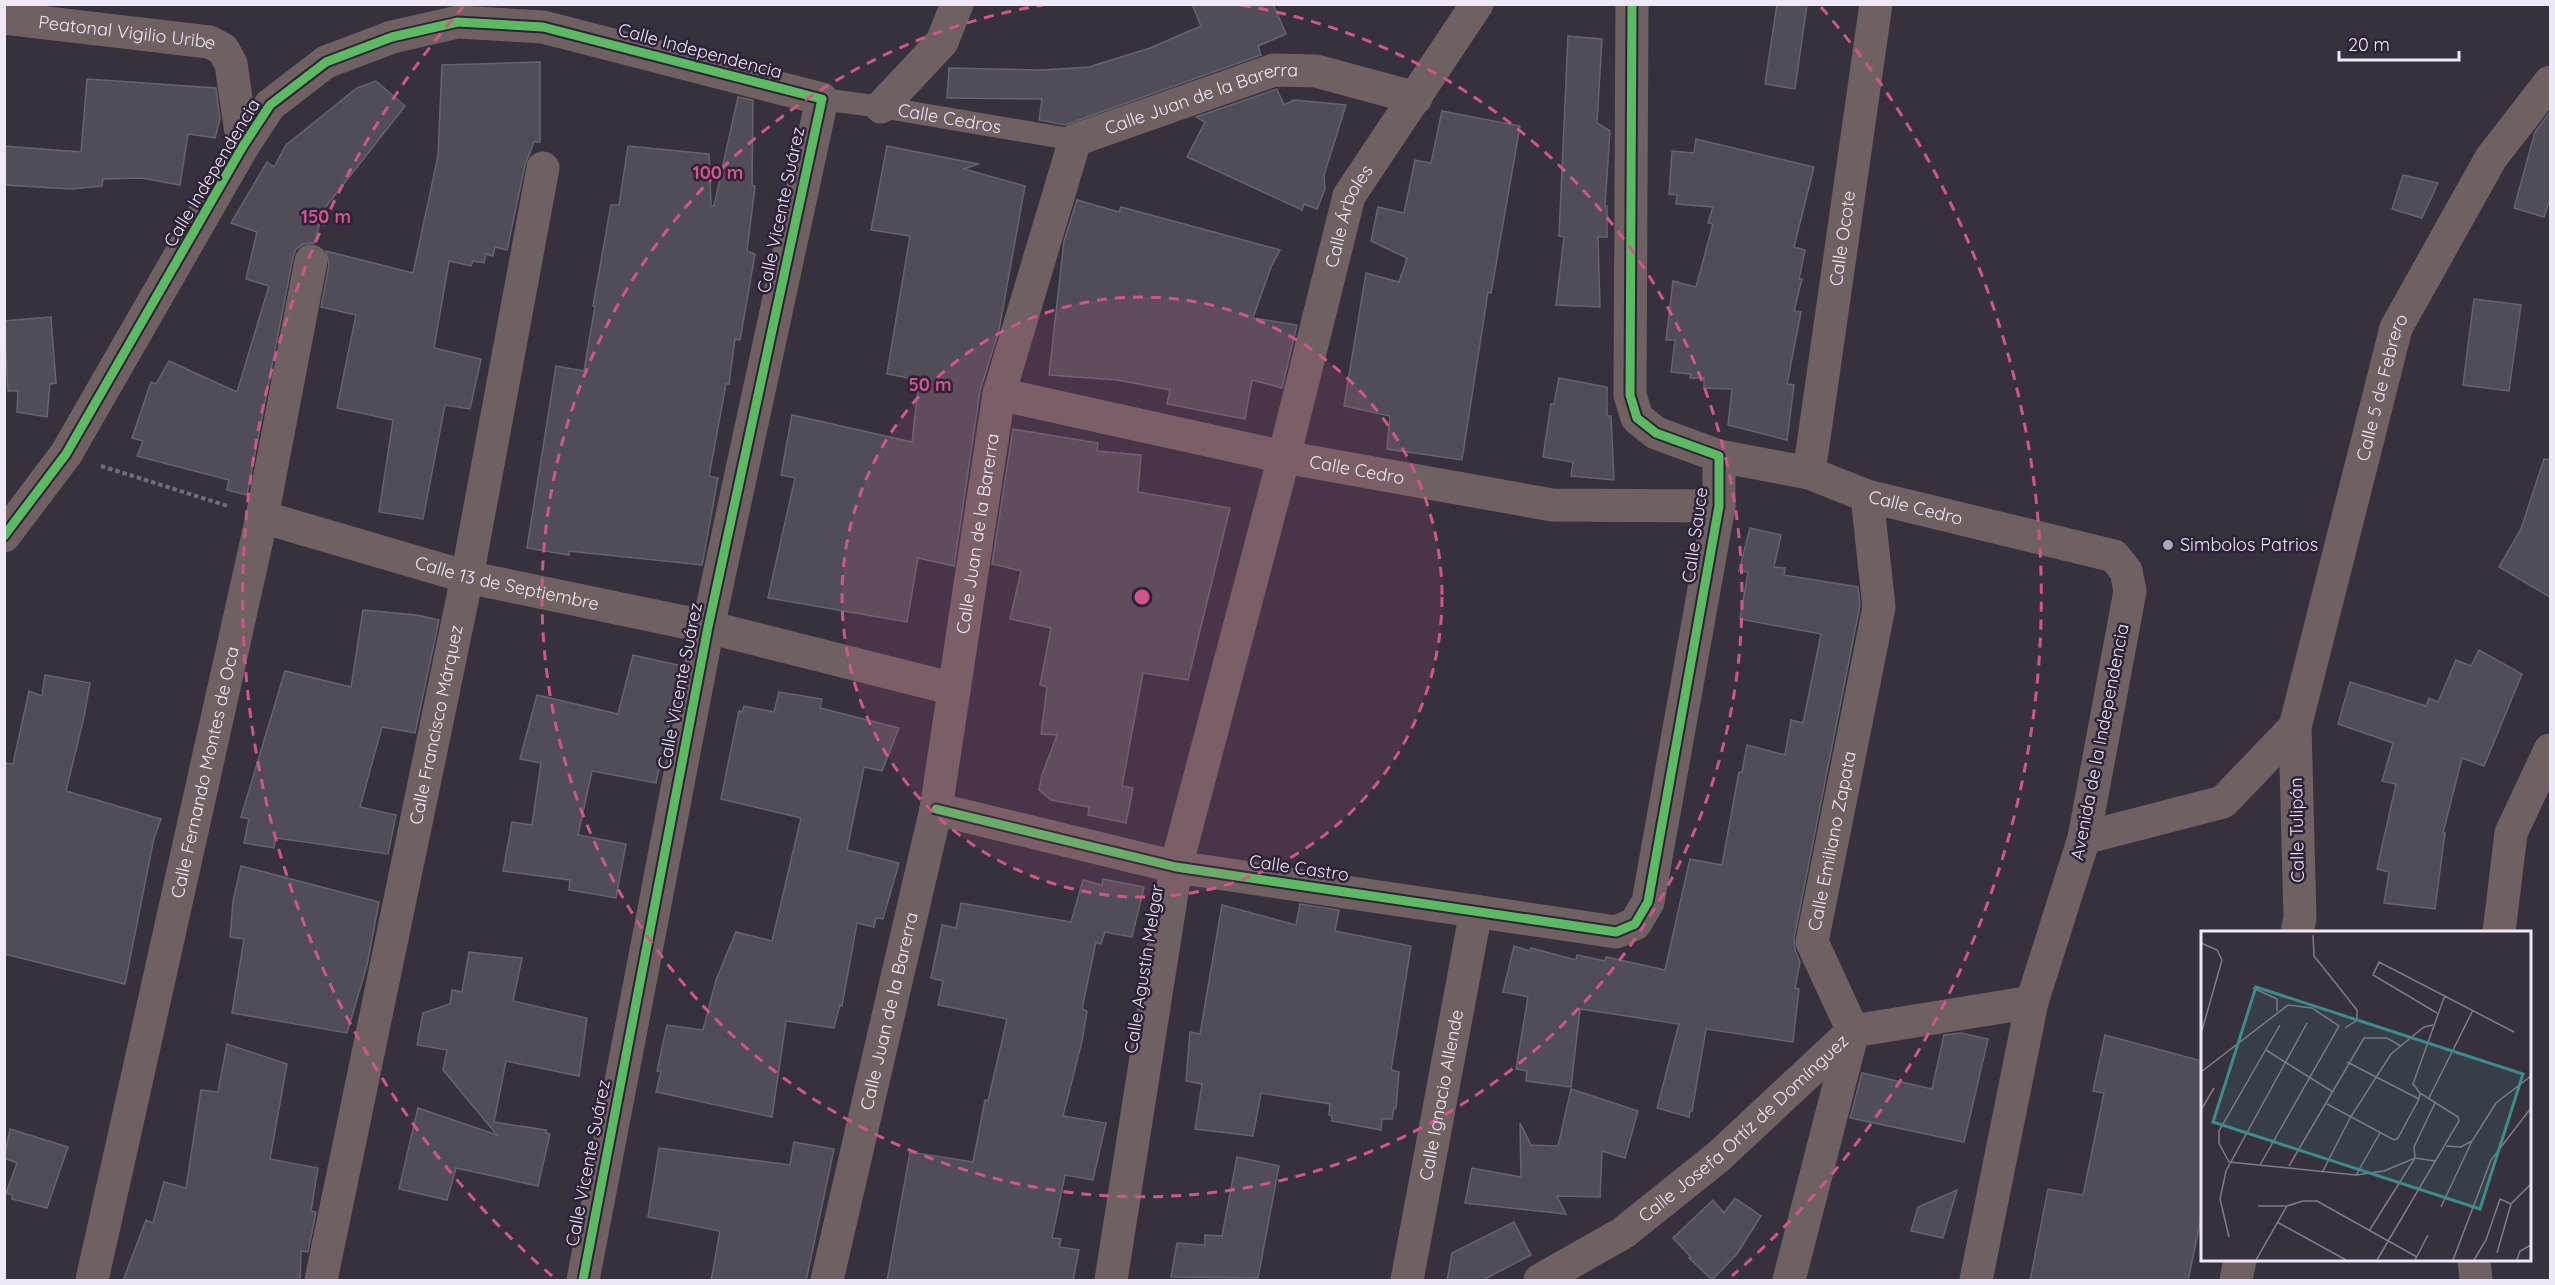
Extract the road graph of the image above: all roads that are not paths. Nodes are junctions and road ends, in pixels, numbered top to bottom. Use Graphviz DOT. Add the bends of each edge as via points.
graph roads {
  1 [pos="957,4"];
  2 [pos="1477,4"];
  3 [pos="1632,4"];
  4 [pos="1876,4"];
  5 [pos="4,18"];
  6 [pos="2550,82"];
  7 [pos="1416,98"];
  8 [pos="822,99"];
  9 [pos="881,107"];
  10 [pos="1075,140"];
  11 [pos="243,146"];
  12 [pos="543,168"];
  13 [pos="311,261"];
  14 [pos="999,394"];
  15 [pos="1719,456"];
  16 [pos="1284,457"];
  17 [pos="1809,473"];
  18 [pos="1867,496"];
  19 [pos="1719,506"];
  20 [pos="262,517"];
  21 [pos="4,536"];
  22 [pos="2114,556"];
  23 [pos="467,577"];
  24 [pos="708,627"];
  25 [pos="954,689"];
  26 [pos="2295,727"];
  27 [pos="2550,750"];
  28 [pos="936,808"];
  29 [pos="2084,838"];
  30 [pos="1176,867"];
  31 [pos="1648,902"];
  32 [pos="1476,911"];
  33 [pos="2297,931"];
  34 [pos="2499,931"];
  35 [pos="2032,1002"];
  36 [pos="1853,1031"];
  37 [pos="2240,1261"];
  38 [pos="2474,1261"];
  39 [pos="92,1281"];
  40 [pos="321,1281"];
  41 [pos="583,1281"];
  42 [pos="827,1281"];
  43 [pos="1112,1281"];
  44 [pos="1407,1281"];
  45 [pos="1540,1281"];
  46 [pos="1789,1281"];
  47 [pos="1976,1281"];
  48 [pos="2236,1281"];
  49 [pos="2476,1281"];
  1 -- 9 [label="street" via="942,42"];
  2 -- 7 [label="street, Calle Árboles"];
  3 -- 15 [label="street" via="1629,395 1637,418 1656,433"];
  4 -- 17 [label="street, Calle Ocote"];
  5 -- 11 [label="street, Peatonal Vigilio Uribe" via="209,42 222,50 231,64"];
  6 -- 26 [label="street, Calle 5 de Febrero" via="2491,158 2397,328"];
  7 -- 10 [label="street, Calle Juan de la Barerra" via="1316,71 1274,70"];
  7 -- 16 [label="street, Calle Árboles" via="1349,196"];
  8 -- 9 [label="lane, Calle Cedros"];
  8 -- 11 [label="street, Calle Independencia" via="543,27 458,22 392,37 326,62 270,105"];
  8 -- 24 [label="street, Calle Vicente Suárez"];
  9 -- 10 [label="lane, Calle Cedros"];
  10 -- 14 [label="street, Calle Juan de la Barerra"];
  11 -- 21 [label="street, Calle Independencia" via="66,454"];
  12 -- 23 [label="street, Calle Francisco Márquez"];
  13 -- 20 [label="street, Calle Fernando Montes de Oca"];
  14 -- 16 [label="street, Calle Cedro"];
  14 -- 25 [label="street, Calle Juan de la Barerra"];
  15 -- 17 [label="street, Calle Cedro"];
  15 -- 19 [label="street, Calle Sauce"];
  16 -- 19 [label="street, Calle Cedro" via="1552,505"];
  16 -- 30 [label="street, Calle Agustín Melgar"];
  17 -- 18 [label="street, Calle Cedro"];
  18 -- 22 [label="street, Calle Cedro"];
  18 -- 36 [label="street, Calle Emiliano Zapata" via="1879,607 1812,942"];
  19 -- 31 [label="street, Calle Sauce"];
  20 -- 23 [label="street, Calle 13 de Septiembre"];
  20 -- 39 [label="street, Calle Fernando Montes de Oca"];
  22 -- 29 [label="street, Avenida de la Independencia" via="2126,571 2130,591"];
  23 -- 24 [label="street, Calle 13 de Septiembre"];
  23 -- 40 [label="street, Calle Francisco Márquez"];
  24 -- 25 [label="street, Calle 13 de Septiembre"];
  24 -- 41 [label="street, Calle Vicente Suárez"];
  25 -- 28 [label="street, Calle Juan de la Barerra"];
  26 -- 29 [label="street" via="2223,802"];
  26 -- 33 [label="street, Calle Tulipán"];
  27 -- 34 [label="street" via="2511,833"];
  28 -- 30 [label="street, Calle Castro"];
  28 -- 42 [label="street, Calle Juan de la Barerra"];
  29 -- 35 [label="street, Avenida de la Independencia"];
  30 -- 32 [label="street, Calle Castro"];
  30 -- 43 [label="street, Calle Agustín Melgar"];
  31 -- 32 [label="street, Calle Castro" via="1635,924 1616,932"];
  32 -- 44 [label="street, Calle Ignacio Allende"];
  35 -- 36 [label="street, Calle Josefa Ortíz de Domínguez"];
  35 -- 47 [label="street, Avenida de la Independencia"];
  36 -- 45 [label="street, Calle Josefa Ortíz de Domínguez" via="1718,1157 1640,1220"];
  36 -- 46 [label="street"];
  37 -- 48 [label="street"];
  38 -- 49 [label="street"];
}
